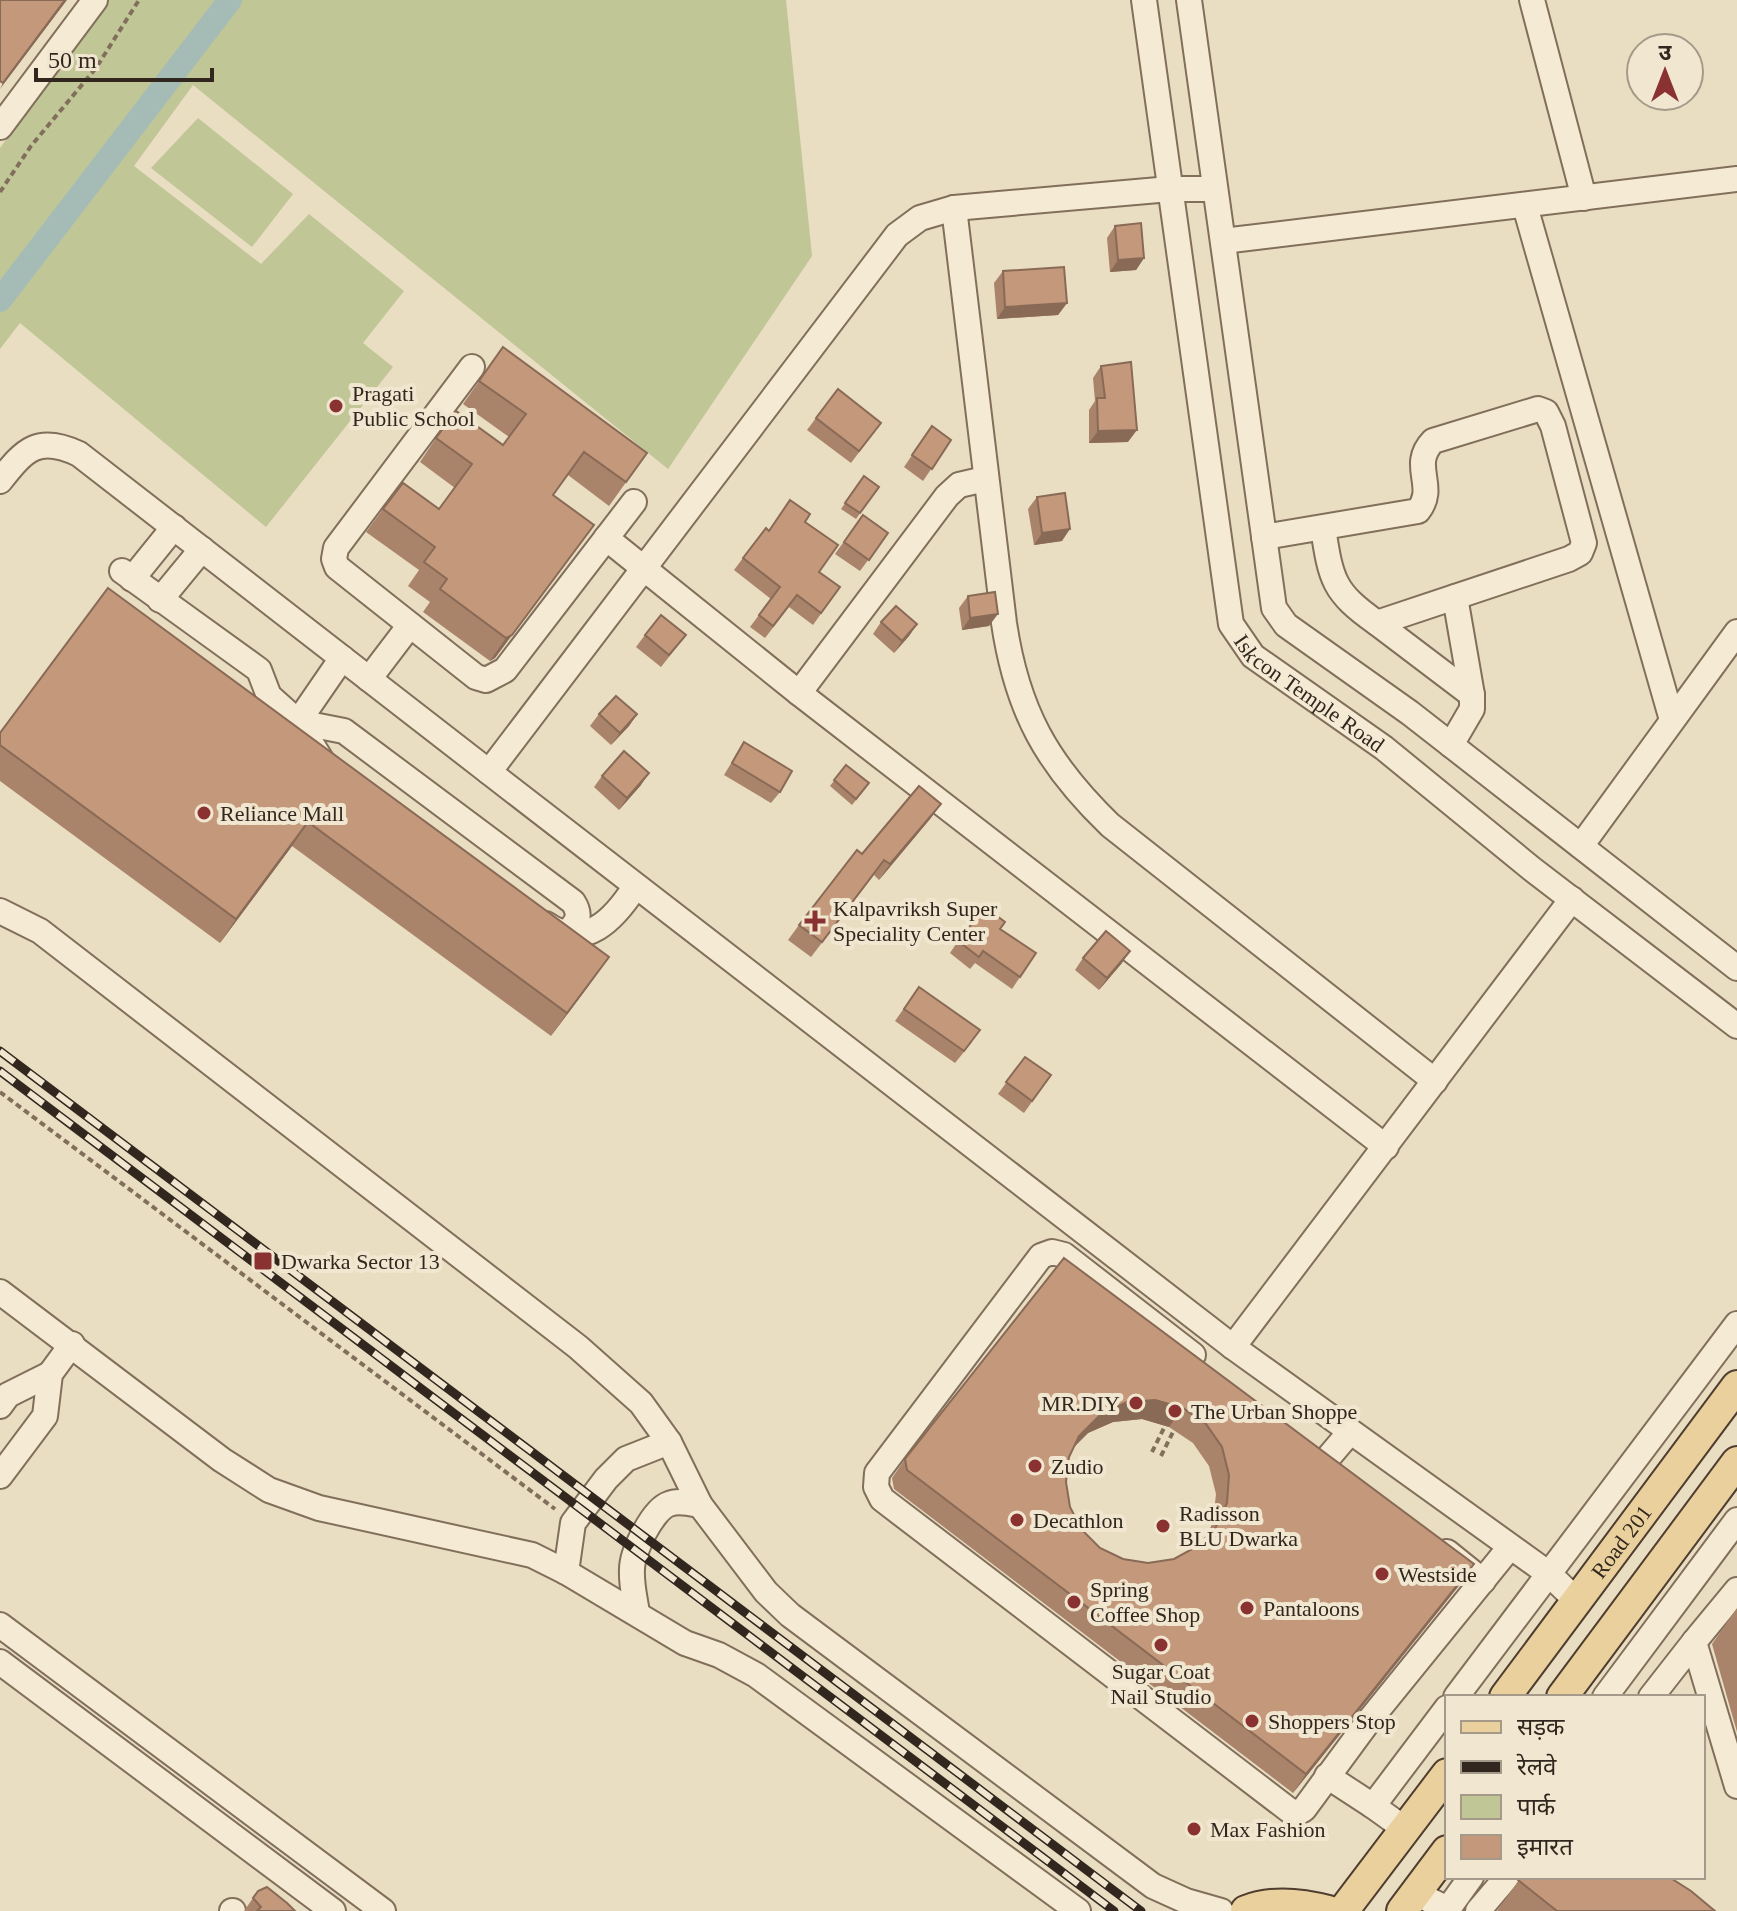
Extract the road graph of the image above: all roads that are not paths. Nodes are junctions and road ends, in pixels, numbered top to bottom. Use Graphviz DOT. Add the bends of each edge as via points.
graph roads {
  1 [pos="95,0"];
  2 [pos="1144,0"];
  3 [pos="1189,0"];
  4 [pos="1532,0"];
  5 [pos="0,127"];
  6 [pos="1737,179"];
  7 [pos="1170,189"];
  8 [pos="1214,189"];
  9 [pos="1584,198"];
  10 [pos="1525,206"];
  11 [pos="954,208"];
  12 [pos="1223,241"];
  13 [pos="472,367"];
  14 [pos="985,479"];
  15 [pos="0,481"];
  16 [pos="634,502"];
  17 [pos="174,527"];
  18 [pos="1323,528"];
  19 [pos="1264,537"];
  20 [pos="606,538"];
  21 [pos="202,549"];
  22 [pos="644,569"];
  23 [pos="1455,597"];
  24 [pos="160,600"];
  25 [pos="1377,623"];
  26 [pos="410,625"];
  27 [pos="1737,632"];
  28 [pos="342,658"];
  29 [pos="369,679"];
  30 [pos="799,693"];
  31 [pos="1472,695"];
  32 [pos="1672,720"];
  33 [pos="298,722"];
  34 [pos="1451,745"];
  35 [pos="489,772"];
  36 [pos="345,778"];
  37 [pos="1581,846"];
  38 [pos="635,887"];
  39 [pos="1572,899"];
  40 [pos="0,911"];
  41 [pos="529,912"];
  42 [pos="567,933"];
  43 [pos="1737,968"];
  44 [pos="1737,1026"];
  45 [pos="1435,1081"];
  46 [pos="1386,1147"];
  47 [pos="1074,1223"];
  48 [pos="1052,1252"];
  49 [pos="0,1292"];
  50 [pos="1737,1324"];
  51 [pos="72,1344"];
  52 [pos="1233,1347"];
  53 [pos="1214,1372"];
  54 [pos="50,1374"];
  55 [pos="1737,1386"];
  56 [pos="0,1406"];
  57 [pos="1350,1432"];
  58 [pos="669,1442"];
  59 [pos="1737,1462"];
  60 [pos="0,1476"];
  61 [pos="1351,1478"];
  62 [pos="700,1505"];
  63 [pos="1737,1520"];
  64 [pos="1423,1534"];
  65 [pos="1510,1547"];
  66 [pos="566,1572"];
  67 [pos="1549,1574"];
  68 [pos="1483,1581"];
  69 [pos="1737,1590"];
  70 [pos="1578,1602"];
  71 [pos="637,1613"];
  72 [pos="0,1625"];
  73 [pos="1694,1642"];
  74 [pos="0,1662"];
  75 [pos="1458,1695"];
  76 [pos="1507,1695"];
  77 [pos="1563,1695"];
  78 [pos="1606,1695"];
  79 [pos="1653,1695"];
  80 [pos="1445,1711"];
  81 [pos="1327,1776"];
  82 [pos="1445,1777"];
  83 [pos="1737,1786"];
  84 [pos="1373,1806"];
  85 [pos="1405,1829"];
  86 [pos="1445,1854"];
  87 [pos="1470,1879"];
  88 [pos="1505,1879"];
  89 [pos="1409,1902"];
  90 [pos="1449,1910"];
  91 [pos="333,1911"];
  92 [pos="383,1911"];
  93 [pos="1078,1911"];
  94 [pos="1221,1911"];
  95 [pos="1246,1911"];
  96 [pos="1328,1911"];
  97 [pos="1343,1911"];
  98 [pos="1478,1911"];
  1 -- 5 [label="street"];
  2 -- 7 [label="street, Iskcon Temple Road"];
  3 -- 8 [label="street, Iskcon Temple Road"];
  4 -- 9 [label="street"];
  6 -- 9 [label="street"];
  7 -- 8 [label="street"];
  7 -- 11 [label="street"];
  7 -- 39 [label="street, Iskcon Temple Road" via="1231,624 1253,656 1384,748"];
  8 -- 12 [label="street, Iskcon Temple Road"];
  9 -- 10 [label="street"];
  10 -- 12 [label="street"];
  10 -- 32 [label="street"];
  11 -- 14 [label="street"];
  11 -- 22 [label="street" via="920,218 897,235"];
  12 -- 19 [label="street, Iskcon Temple Road"];
  13 -- 26 [label="street" via="336,548 337,567"];
  14 -- 30 [label="street" via="959,485 947,496"];
  14 -- 45 [label="street" via="1015,682 1064,775 1134,845"];
  15 -- 17 [label="street" via="20,456 37,446 58,444 79,454"];
  16 -- 20 [label="street"];
  17 -- 21 [label="street"];
  17 -- 24 [label="street" via="127,575"];
  18 -- 19 [label="street"];
  18 -- 23 [label="street" via="1418,511 1426,502 1421,462 1433,441 1538,409 1546,412 1582,532 1580,553"];
  18 -- 25 [label="street" via="1331,574 1351,604"];
  19 -- 34 [label="street, Iskcon Temple Road" via="1274,608 1286,625"];
  20 -- 22 [label="street"];
  20 -- 26 [label="street" via="495,678 476,677"];
  21 -- 24 [label="street"];
  21 -- 28 [label="street"];
  22 -- 30 [label="street"];
  22 -- 35 [label="street"];
  23 -- 25 [label="street"];
  23 -- 31 [label="street"];
  24 -- 33 [label="street" via="259,670 269,696"];
  25 -- 31 [label="street"];
  26 -- 29 [label="street"];
  27 -- 32 [label="street"];
  28 -- 29 [label="street"];
  28 -- 33 [label="street"];
  29 -- 35 [label="street"];
  30 -- 46 [label="street"];
  31 -- 34 [label="street" via="1472,709"];
  32 -- 37 [label="street"];
  33 -- 36 [label="street" via="321,760"];
  33 -- 42 [label="street" via="344,731 422,804 573,902 578,921"];
  34 -- 37 [label="street, Iskcon Temple Road"];
  35 -- 38 [label="street"];
  37 -- 43 [label="street, Iskcon Temple Road"];
  38 -- 42 [label="street" via="609,921 594,931"];
  38 -- 47 [label="street"];
  39 -- 44 [label="street, Iskcon Temple Road"];
  39 -- 45 [label="street"];
  40 -- 58 [label="street" via="40,931 578,1347 641,1403"];
  41 -- 42 [label="street"];
  45 -- 46 [label="street"];
  46 -- 52 [label="street"];
  47 -- 48 [label="street"];
  47 -- 52 [label="street"];
  48 -- 53 [label="street" via="1064,1255"];
  48 -- 81 [label="street" via="1041,1256 877,1473 882,1499 1289,1810 1304,1809"];
  49 -- 51 [label="street"];
  50 -- 67 [label="street"];
  51 -- 54 [label="street"];
  51 -- 66 [label="street" via="269,1490 319,1508 532,1555"];
  52 -- 57 [label="street"];
  54 -- 56 [label="street" via="8,1395"];
  54 -- 60 [label="street" via="45,1416"];
  55 -- 70 [label="main road, Road 201"];
  57 -- 61 [label="street" via="1321,1454"];
  57 -- 65 [label="street"];
  58 -- 62 [label="street"];
  58 -- 66 [label="street" via="626,1459 606,1479 573,1523"];
  59 -- 77 [label="main road, Road 201"];
  62 -- 71 [label="street" via="667,1504 656,1513 632,1564"];
  62 -- 94 [label="street" via="766,1592 790,1615 1153,1886"];
  63 -- 78 [label="street"];
  64 -- 68 [label="street"];
  65 -- 67 [label="street"];
  65 -- 68 [label="street"];
  66 -- 71 [label="street"];
  67 -- 70 [label="street"];
  67 -- 75 [label="street"];
  68 -- 81 [label="street"];
  69 -- 73 [label="street"];
  70 -- 76 [label="main road, Road 201"];
  71 -- 93 [label="street" via="685,1643 756,1675"];
  72 -- 92 [label="street"];
  73 -- 79 [label="street"];
  73 -- 83 [label="street"];
  74 -- 91 [label="street"];
  80 -- 84 [label="street"];
  81 -- 84 [label="street"];
  82 -- 85 [label="main road"];
  84 -- 85 [label="street"];
  85 -- 97 [label="main road"];
  86 -- 89 [label="main road"];
  87 -- 90 [label="street"];
  88 -- 98 [label="street"];
  89 -- 90 [label="street"];
  95 -- 96 [label="main road" via="1260,1905"];
}
